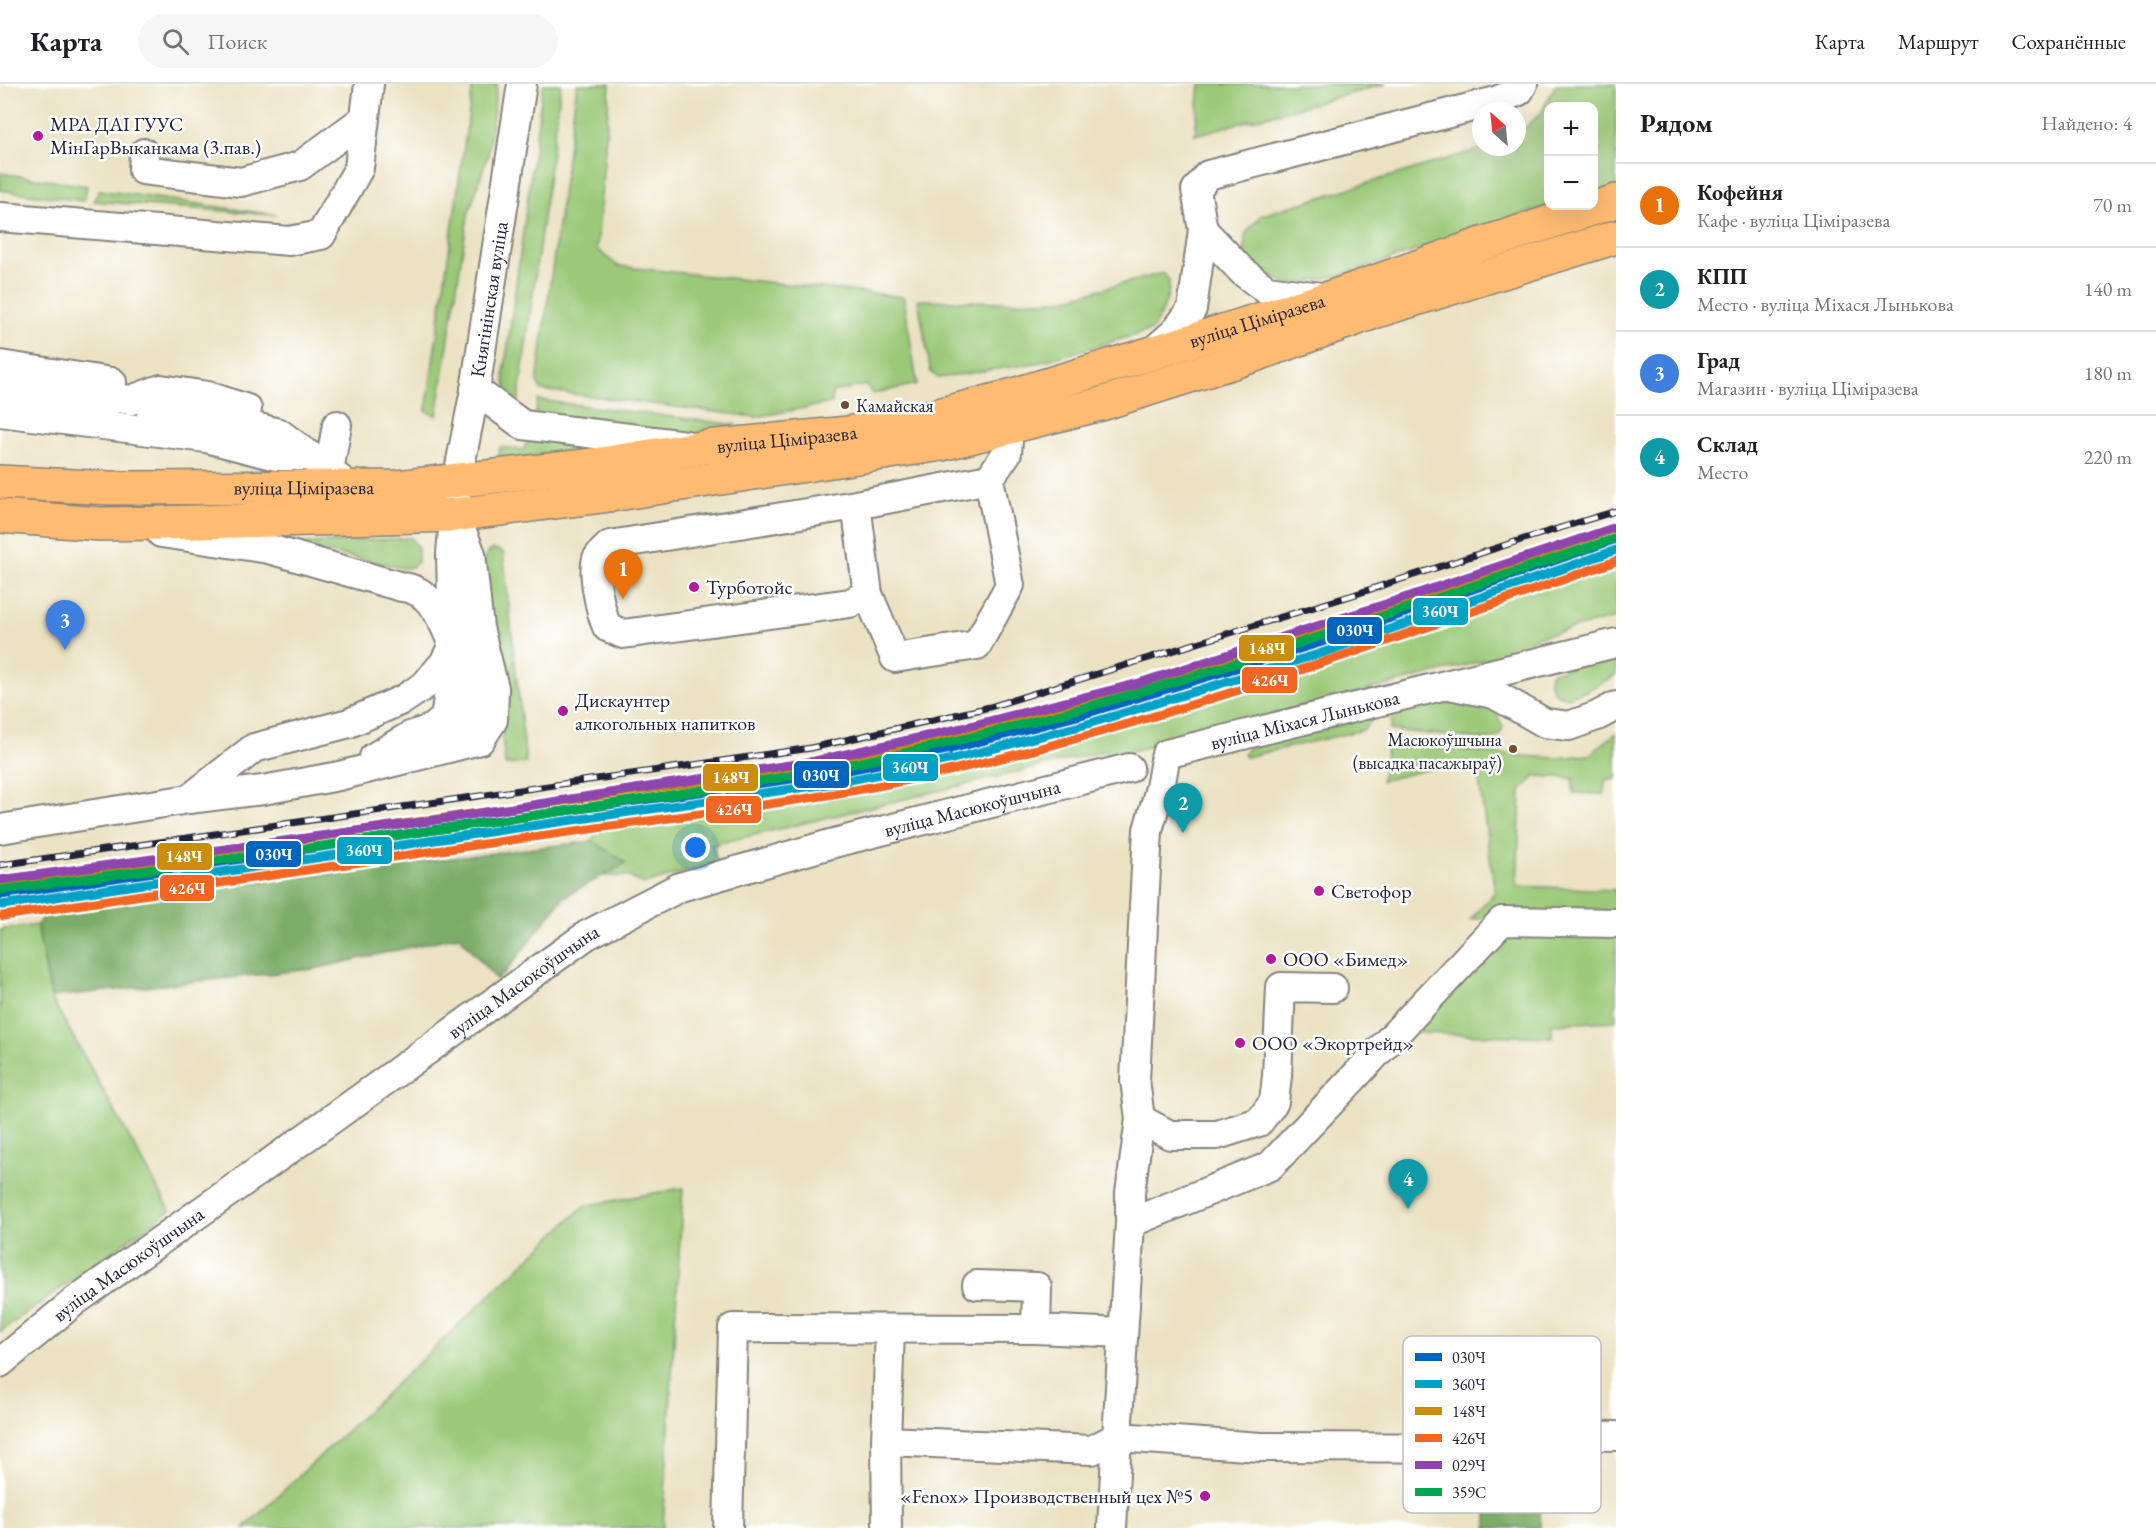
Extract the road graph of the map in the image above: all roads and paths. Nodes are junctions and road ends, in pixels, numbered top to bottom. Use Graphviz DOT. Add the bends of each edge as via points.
graph roads {
  1 [pos="369,84"];
  2 [pos="522,84"];
  3 [pos="1523,84"];
  4 [pos="364,118"];
  5 [pos="144,153"];
  6 [pos="1616,201"];
  7 [pos="0,217"];
  8 [pos="1203,230"];
  9 [pos="1616,237"];
  10 [pos="1482,244"];
  11 [pos="1481,279"];
  12 [pos="1329,298"];
  13 [pos="1149,354"];
  14 [pos="0,365"];
  15 [pos="0,380"];
  16 [pos="161,389"];
  17 [pos="0,390"];
  18 [pos="475,390"];
  19 [pos="0,400"];
  20 [pos="0,412"];
  21 [pos="337,425"];
  22 [pos="1009,428"];
  23 [pos="279,433"];
  24 [pos="706,447"];
  25 [pos="330,471"];
  26 [pos="989,479"];
  27 [pos="457,481"];
  28 [pos="0,482"];
  29 [pos="856,505"];
  30 [pos="454,514"];
  31 [pos="0,516"];
  32 [pos="100,524"];
  33 [pos="868,594"];
  34 [pos="479,628"];
  35 [pos="1616,643"];
  36 [pos="453,645"];
  37 [pos="1498,682"];
  38 [pos="1616,706"];
  39 [pos="1129,768"];
  40 [pos="339,776"];
  41 [pos="189,799"];
  42 [pos="0,829"];
  43 [pos="1616,923"];
  44 [pos="1333,988"];
  45 [pos="1140,1119"];
  46 [pos="1130,1223"];
  47 [pos="977,1285"];
  48 [pos="890,1329"];
  49 [pos="1036,1329"];
  50 [pos="1123,1333"];
  51 [pos="0,1363"];
  52 [pos="1601,1436"];
  53 [pos="1616,1436"];
  54 [pos="1117,1437"];
  55 [pos="886,1441"];
  56 [pos="1403,1448"];
  57 [pos="728,1528"];
  58 [pos="887,1528"];
  59 [pos="1112,1528"];
  1 -- 4 [label="street"];
  2 -- 18 [label="street, Княгінінская вуліца"];
  3 -- 8 [label="street" via="1519,91 1496,101 1208,176 1196,190"];
  4 -- 5 [label="street" via="300,166 241,182 143,170"];
  4 -- 7 [label="street" via="359,168 321,235 288,241"];
  6 -- 10 [label="main road, вуліца Ціміразева"];
  8 -- 12 [label="street" via="1243,272 1267,290"];
  8 -- 13 [label="street" via="1192,309 1175,332"];
  9 -- 11 [label="main road, вуліца Ціміразева"];
  10 -- 11 [label="street"];
  10 -- 12 [label="main road, вуліца Ціміразева"];
  11 -- 22 [label="main road, вуліца Ціміразева" via="1187,377"];
  12 -- 13 [label="main road, вуліца Ціміразева"];
  13 -- 24 [label="main road, вуліца Ціміразева" via="935,416 848,433"];
  14 -- 16 [label="street"];
  15 -- 16 [label="street" via="131,400"];
  16 -- 23 [label="street" via="208,396 263,414"];
  17 -- 23 [label="street" via="158,416 216,417"];
  18 -- 24 [label="street" via="523,425"];
  18 -- 27 [label="street, Княгінінская вуліца"];
  19 -- 25 [label="street" via="159,423 215,426 277,443"];
  20 -- 25 [label="street" via="206,438"];
  21 -- 25 [label="street"];
  22 -- 26 [label="street" via="1006,453"];
  22 -- 30 [label="main road, вуліца Ціміразева" via="942,444 610,495"];
  23 -- 25 [label="street"];
  24 -- 27 [label="main road, вуліца Ціміразева"];
  25 -- 27 [label="main road, вуліца Ціміразева" via="398,487"];
  25 -- 28 [label="main road, вуліца Ціміразева" via="110,488"];
  26 -- 29 [label="street"];
  26 -- 33 [label="street" via="1010,585 977,645 895,658"];
  27 -- 30 [label="street, Княгінінская вуліца"];
  29 -- 33 [label="street"];
  29 -- 33 [label="street" via="610,545 597,558 596,571 607,627 623,634 850,603"];
  30 -- 32 [label="main road, вуліца Ціміразева"];
  30 -- 34 [label="street" via="471,554"];
  30 -- 36 [label="street, Княгінінская вуліца"];
  31 -- 32 [label="main road, вуліца Ціміразева"];
  32 -- 36 [label="street" via="269,549 412,588 429,600 440,615"];
  34 -- 40 [label="street" via="449,692 445,718 433,728 410,736"];
  34 -- 40 [label="street" via="495,701 493,720 480,740"];
  35 -- 37 [label="street, вуліца Міхася Лынькова"];
  36 -- 41 [label="street" via="425,685 404,699 349,723 254,748"];
  37 -- 38 [label="street" via="1545,723 1569,726"];
  37 -- 45 [label="street, вуліца Міхася Лынькова" via="1444,684 1166,754 1148,830 1135,1080"];
  39 -- 51 [label="street, вуліца Масюкоўшчына" via="834,843 680,887 587,934 81,1297"];
  40 -- 41 [label="street"];
  41 -- 42 [label="street"];
  43 -- 46 [label="street" via="1502,921 1270,1166"];
  44 -- 45 [label="street" via="1281,987 1274,1102 1259,1122 1217,1135 1170,1135"];
  45 -- 46 [label="street"];
  46 -- 50 [label="street"];
  47 -- 49 [label="street" via="1037,1287"];
  48 -- 49 [label="street"];
  48 -- 55 [label="street"];
  48 -- 57 [label="street" via="733,1328"];
  49 -- 50 [label="street"];
  50 -- 54 [label="street"];
  52 -- 53 [label="street"];
  54 -- 55 [label="street" via="1092,1450"];
  54 -- 56 [label="street" via="1261,1447"];
  54 -- 59 [label="street"];
  55 -- 58 [label="street"];
}
